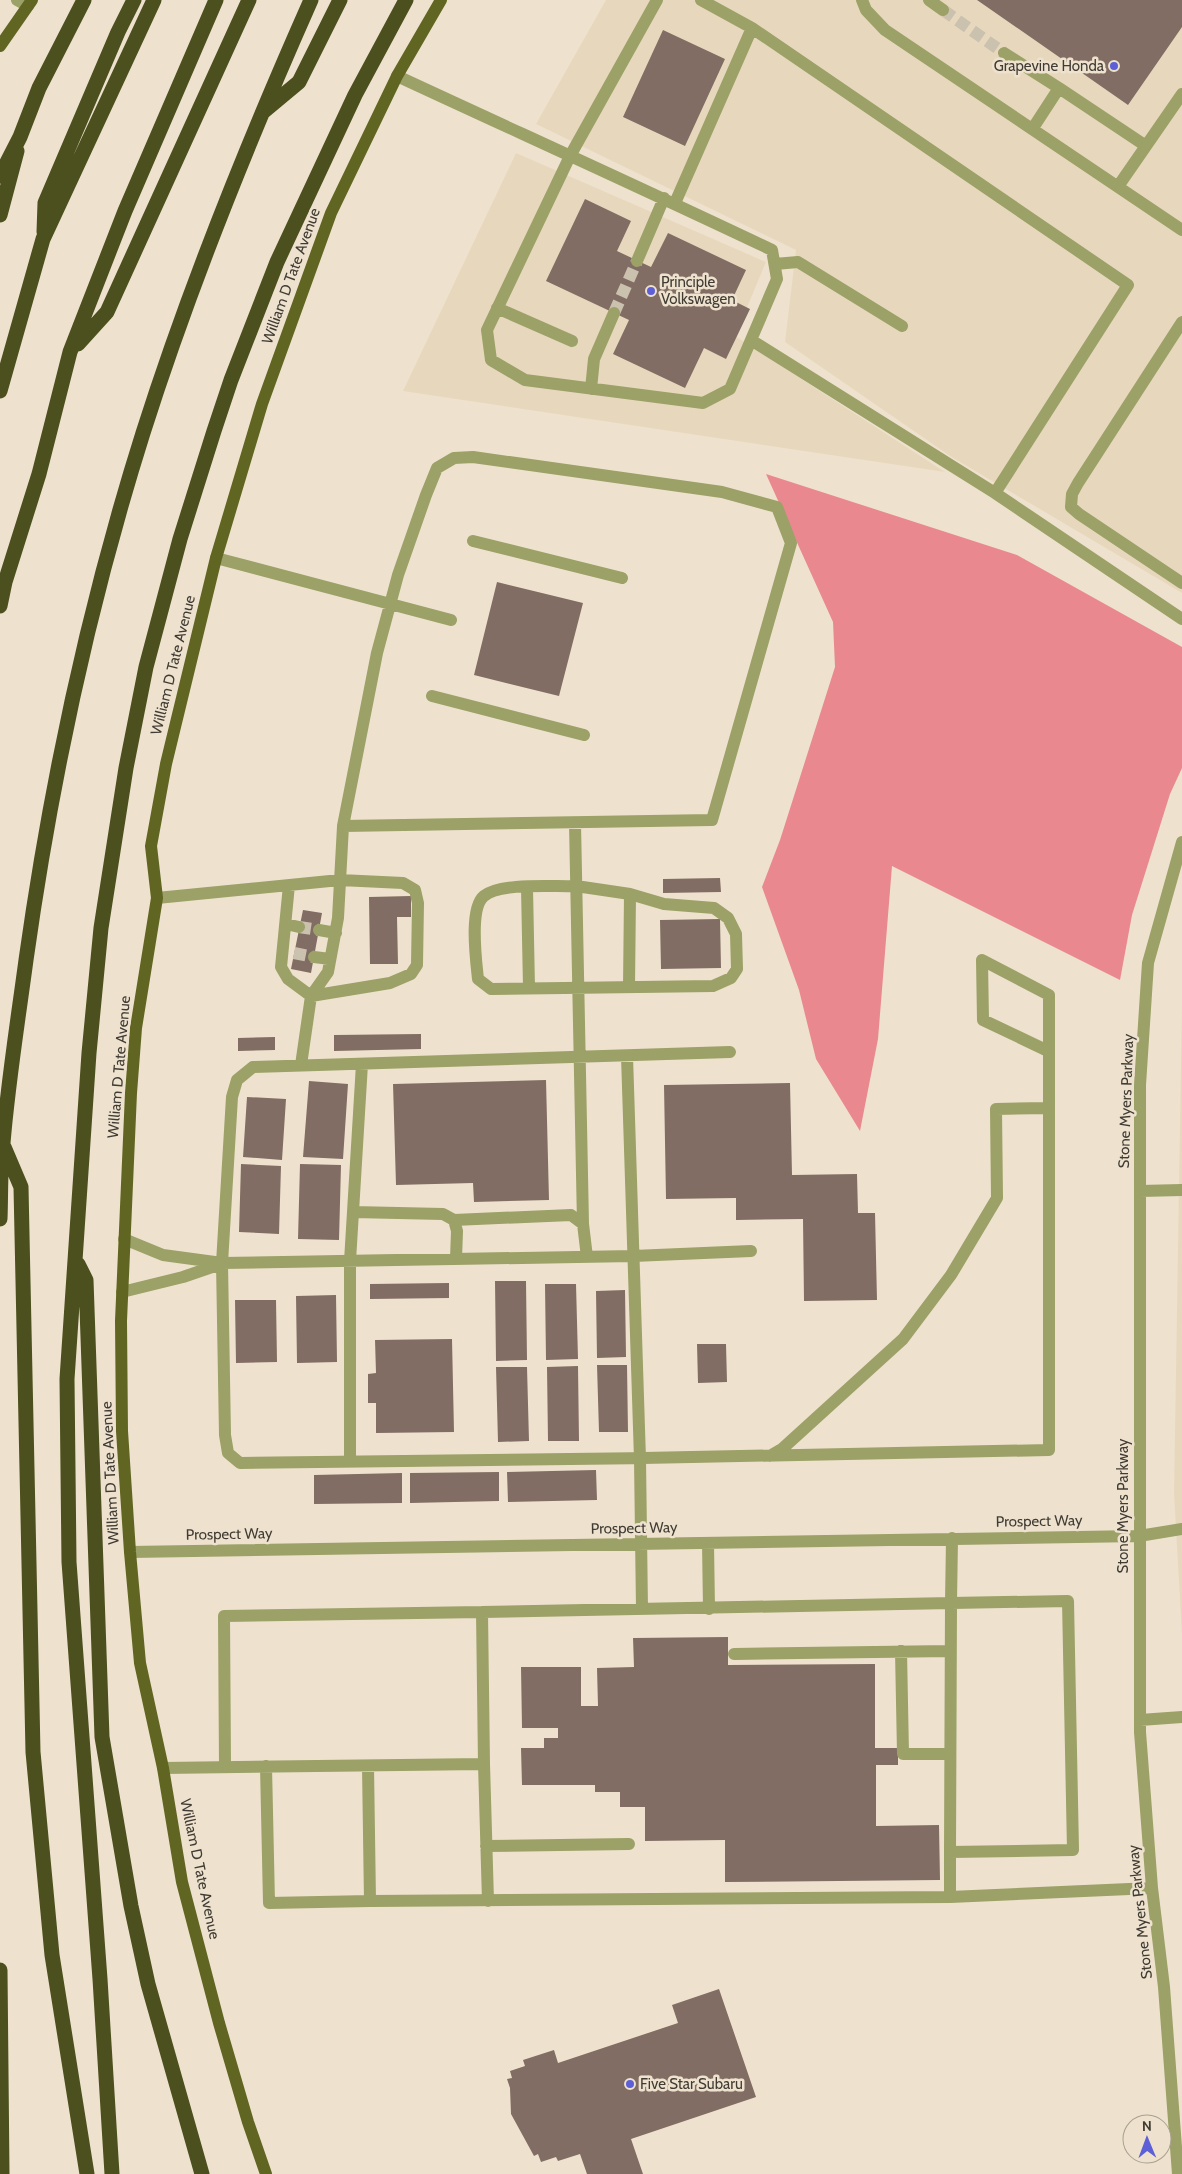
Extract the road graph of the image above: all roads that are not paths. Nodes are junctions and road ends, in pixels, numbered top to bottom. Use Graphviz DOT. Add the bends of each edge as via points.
graph roads {
  1 [pos="84,0"];
  2 [pos="134,0"];
  3 [pos="154,0"];
  4 [pos="216,0"];
  5 [pos="249,0"];
  6 [pos="311,0"];
  7 [pos="340,0"];
  8 [pos="406,0"];
  9 [pos="441,0"];
  10 [pos="656,0"];
  11 [pos="701,0"];
  12 [pos="930,0"];
  13 [pos="859,1"];
  14 [pos="26,2"];
  15 [pos="943,10"];
  16 [pos="752,28"];
  17 [pos="0,46"];
  18 [pos="1004,53"];
  19 [pos="397,76"];
  20 [pos="1059,88"];
  21 [pos="1182,94"];
  22 [pos="260,115"];
  23 [pos="1033,128"];
  24 [pos="20,137"];
  25 [pos="1146,146"];
  26 [pos="570,156"];
  27 [pos="0,176"];
  28 [pos="1119,185"];
  29 [pos="670,201"];
  30 [pos="0,214"];
  31 [pos="1182,230"];
  32 [pos="44,239"];
  33 [pos="637,261"];
  34 [pos="775,264"];
  35 [pos="497,308"];
  36 [pos="614,313"];
  37 [pos="1182,322"];
  38 [pos="902,326"];
  39 [pos="751,340"];
  40 [pos="572,341"];
  41 [pos="70,352"];
  42 [pos="591,389"];
  43 [pos="0,391"];
  44 [pos="995,493"];
  45 [pos="473,541"];
  46 [pos="216,558"];
  47 [pos="622,578"];
  48 [pos="1182,583"];
  49 [pos="391,603"];
  50 [pos="0,606"];
  51 [pos="1182,619"];
  52 [pos="451,620"];
  53 [pos="432,696"];
  54 [pos="584,735"];
  55 [pos="575,823"];
  56 [pos="344,826"];
  57 [pos="1182,842"];
  58 [pos="340,880"];
  59 [pos="290,885"];
  60 [pos="576,886"];
  61 [pos="527,888"];
  62 [pos="630,894"];
  63 [pos="157,898"];
  64 [pos="286,924"];
  65 [pos="300,927"];
  66 [pos="319,930"];
  67 [pos="336,934"];
  68 [pos="314,957"];
  69 [pos="330,960"];
  70 [pos="629,987"];
  71 [pos="529,988"];
  72 [pos="578,988"];
  73 [pos="311,996"];
  74 [pos="1048,1051"];
  75 [pos="730,1052"];
  76 [pos="627,1056"];
  77 [pos="580,1058"];
  78 [pos="362,1064"];
  79 [pos="301,1065"];
  80 [pos="1048,1108"];
  81 [pos="2,1144"];
  82 [pos="1182,1190"];
  83 [pos="1140,1191"];
  84 [pos="353,1212"];
  85 [pos="0,1219"];
  86 [pos="454,1220"];
  87 [pos="583,1224"];
  88 [pos="124,1239"];
  89 [pos="751,1251"];
  90 [pos="633,1256"];
  91 [pos="587,1257"];
  92 [pos="456,1259"];
  93 [pos="77,1261"];
  94 [pos="350,1261"];
  95 [pos="222,1264"];
  96 [pos="122,1292"];
  97 [pos="768,1457"];
  98 [pos="640,1459"];
  99 [pos="350,1462"];
  100 [pos="1182,1529"];
  101 [pos="1139,1536"];
  102 [pos="952,1538"];
  103 [pos="708,1543"];
  104 [pos="641,1544"];
  105 [pos="130,1552"];
  106 [pos="951,1602"];
  107 [pos="642,1609"];
  108 [pos="709,1609"];
  109 [pos="482,1612"];
  110 [pos="901,1651"];
  111 [pos="950,1651"];
  112 [pos="734,1654"];
  113 [pos="1182,1718"];
  114 [pos="1140,1720"];
  115 [pos="949,1754"];
  116 [pos="484,1764"];
  117 [pos="266,1766"];
  118 [pos="368,1766"];
  119 [pos="225,1767"];
  120 [pos="163,1768"];
  121 [pos="629,1844"];
  122 [pos="486,1846"];
  123 [pos="950,1852"];
  124 [pos="1152,1888"];
  125 [pos="950,1898"];
  126 [pos="370,1901"];
  127 [pos="488,1901"];
  128 [pos="0,1970"];
  129 [pos="2,2174"];
  130 [pos="87,2174"];
  131 [pos="112,2174"];
  132 [pos="202,2174"];
  133 [pos="266,2174"];
  134 [pos="1178,2174"];
  1 -- 24 [label="highway" via="39,88"];
  2 -- 32 [label="highway" via="45,203"];
  3 -- 32 [label="highway"];
  4 -- 41 [label="highway" via="125,212"];
  5 -- 41 [label="highway" via="107,312"];
  6 -- 22 [label="highway"];
  7 -- 22 [label="highway" via="299,82"];
  8 -- 93 [label="highway" via="329,147 260,304 216,422 162,605 126,768 102,928 89,1053"];
  9 -- 19 [label="main road, William D Tate Avenue"];
  10 -- 26 [label="street"];
  11 -- 16 [label="street"];
  12 -- 15 [label="street"];
  13 -- 23 [label="street" via="885,30"];
  14 -- 17 [label="main road"];
  16 -- 29 [label="street"];
  16 -- 44 [label="street" via="1128,285"];
  18 -- 20 [label="street"];
  19 -- 26 [label="street"];
  19 -- 46 [label="main road, William D Tate Avenue" via="331,213 262,404"];
  20 -- 23 [label="street"];
  20 -- 25 [label="street"];
  21 -- 25 [label="street"];
  22 -- 81 [label="highway" via="182,316 143,434 90,627 38,872"];
  23 -- 28 [label="street"];
  24 -- 27 [label="highway"];
  24 -- 30 [label="highway"];
  25 -- 28 [label="street"];
  26 -- 29 [label="street"];
  26 -- 35 [label="street"];
  28 -- 31 [label="street"];
  29 -- 33 [label="street"];
  29 -- 34 [label="street" via="772,250"];
  32 -- 43 [label="highway" via="32,271"];
  34 -- 38 [label="street" via="798,262"];
  34 -- 39 [label="street" via="777,279"];
  35 -- 40 [label="street"];
  35 -- 42 [label="street" via="487,330 491,360 525,380"];
  36 -- 42 [label="street" via="594,359"];
  37 -- 48 [label="street" via="1078,483 1072,494 1071,506"];
  39 -- 42 [label="street" via="730,389 704,403"];
  39 -- 44 [label="street"];
  41 -- 50 [label="highway"];
  44 -- 51 [label="street"];
  45 -- 47 [label="street"];
  46 -- 49 [label="street"];
  46 -- 63 [label="main road, William D Tate Avenue" via="166,764 151,846"];
  49 -- 52 [label="street"];
  49 -- 55 [label="street" via="426,495 438,468 454,458 473,457 722,492 777,507 791,543 712,820"];
  49 -- 56 [label="street" via="377,653"];
  53 -- 54 [label="street"];
  55 -- 56 [label="street"];
  55 -- 60 [label="street"];
  56 -- 58 [label="street"];
  57 -- 83 [label="street, Stone Myers Parkway" via="1148,963 1140,1085"];
  58 -- 59 [label="street"];
  58 -- 67 [label="street"];
  58 -- 73 [label="street" via="403,883 415,890 418,903 416,965 411,974 390,983"];
  59 -- 63 [label="street"];
  59 -- 64 [label="street"];
  60 -- 61 [label="street"];
  60 -- 62 [label="street"];
  60 -- 72 [label="street"];
  61 -- 71 [label="street"];
  61 -- 71 [label="street" via="502,888 484,896 475,910 476,961 478,979 491,989"];
  62 -- 70 [label="street"];
  62 -- 70 [label="street" via="664,904 714,908 728,918 736,934 737,969 731,978 713,986"];
  63 -- 88 [label="main road, William D Tate Avenue" via="136,1028"];
  64 -- 65 [label="street"];
  64 -- 73 [label="street" via="289,952 281,967 288,979"];
  66 -- 67 [label="street"];
  67 -- 69 [label="street"];
  68 -- 69 [label="street"];
  69 -- 73 [label="street" via="328,972"];
  70 -- 72 [label="street"];
  71 -- 72 [label="street"];
  72 -- 77 [label="street"];
  73 -- 79 [label="street"];
  74 -- 74 [label="street" via="1048,995 982,960 983,1020"];
  74 -- 80 [label="street"];
  75 -- 76 [label="street"];
  76 -- 77 [label="street"];
  76 -- 90 [label="street"];
  77 -- 78 [label="street"];
  77 -- 87 [label="street"];
  78 -- 79 [label="street"];
  78 -- 84 [label="street"];
  79 -- 95 [label="street" via="253,1067 237,1080 232,1097"];
  80 -- 97 [label="street" via="996,1109 997,1198 951,1276 904,1340 782,1449"];
  80 -- 97 [label="street" via="1049,1450"];
  81 -- 85 [label="highway"];
  81 -- 130 [label="highway" via="21,1186 33,1752 52,1955"];
  82 -- 83 [label="street"];
  83 -- 101 [label="street, Stone Myers Parkway"];
  84 -- 86 [label="street" via="444,1214"];
  84 -- 94 [label="street"];
  86 -- 87 [label="street" via="571,1215"];
  86 -- 92 [label="street"];
  87 -- 91 [label="street"];
  88 -- 95 [label="street" via="163,1255"];
  88 -- 96 [label="main road, William D Tate Avenue"];
  89 -- 90 [label="street"];
  90 -- 91 [label="street"];
  90 -- 98 [label="street"];
  91 -- 92 [label="street"];
  92 -- 94 [label="street"];
  93 -- 131 [label="highway" via="67,1379 69,1562"];
  93 -- 132 [label="highway" via="86,1280 102,1737 148,1984"];
  94 -- 95 [label="street"];
  94 -- 99 [label="street"];
  95 -- 96 [label="street"];
  95 -- 99 [label="street" via="228,1453 240,1463"];
  96 -- 105 [label="main road, William D Tate Avenue" via="122,1431"];
  97 -- 98 [label="street"];
  98 -- 99 [label="street"];
  98 -- 104 [label="street"];
  100 -- 101 [label="street, Prospect Way"];
  101 -- 102 [label="street, Prospect Way"];
  101 -- 114 [label="street, Stone Myers Parkway"];
  102 -- 103 [label="street, Prospect Way"];
  102 -- 106 [label="street"];
  103 -- 104 [label="street, Prospect Way"];
  103 -- 108 [label="street"];
  104 -- 105 [label="street, Prospect Way"];
  104 -- 107 [label="street"];
  105 -- 120 [label="main road, William D Tate Avenue" via="140,1664"];
  106 -- 108 [label="street"];
  106 -- 111 [label="street"];
  106 -- 123 [label="street" via="1068,1601 1074,1850"];
  107 -- 108 [label="street"];
  107 -- 109 [label="street"];
  109 -- 116 [label="street"];
  109 -- 119 [label="street" via="224,1616"];
  110 -- 111 [label="street"];
  110 -- 112 [label="street"];
  110 -- 115 [label="street" via="903,1754"];
  111 -- 115 [label="street"];
  113 -- 114 [label="street"];
  114 -- 124 [label="street, Stone Myers Parkway"];
  115 -- 123 [label="street"];
  116 -- 118 [label="street"];
  116 -- 122 [label="street"];
  117 -- 118 [label="street"];
  117 -- 119 [label="street"];
  117 -- 126 [label="street" via="269,1903"];
  118 -- 126 [label="street"];
  119 -- 120 [label="street"];
  120 -- 133 [label="main road, William D Tate Avenue" via="182,1882 219,2023"];
  121 -- 122 [label="street"];
  122 -- 127 [label="street"];
  123 -- 125 [label="street"];
  124 -- 125 [label="street"];
  124 -- 134 [label="street, Stone Myers Parkway" via="1164,1987"];
  125 -- 127 [label="street"];
  126 -- 127 [label="street"];
  128 -- 129 [label="highway"];
}
